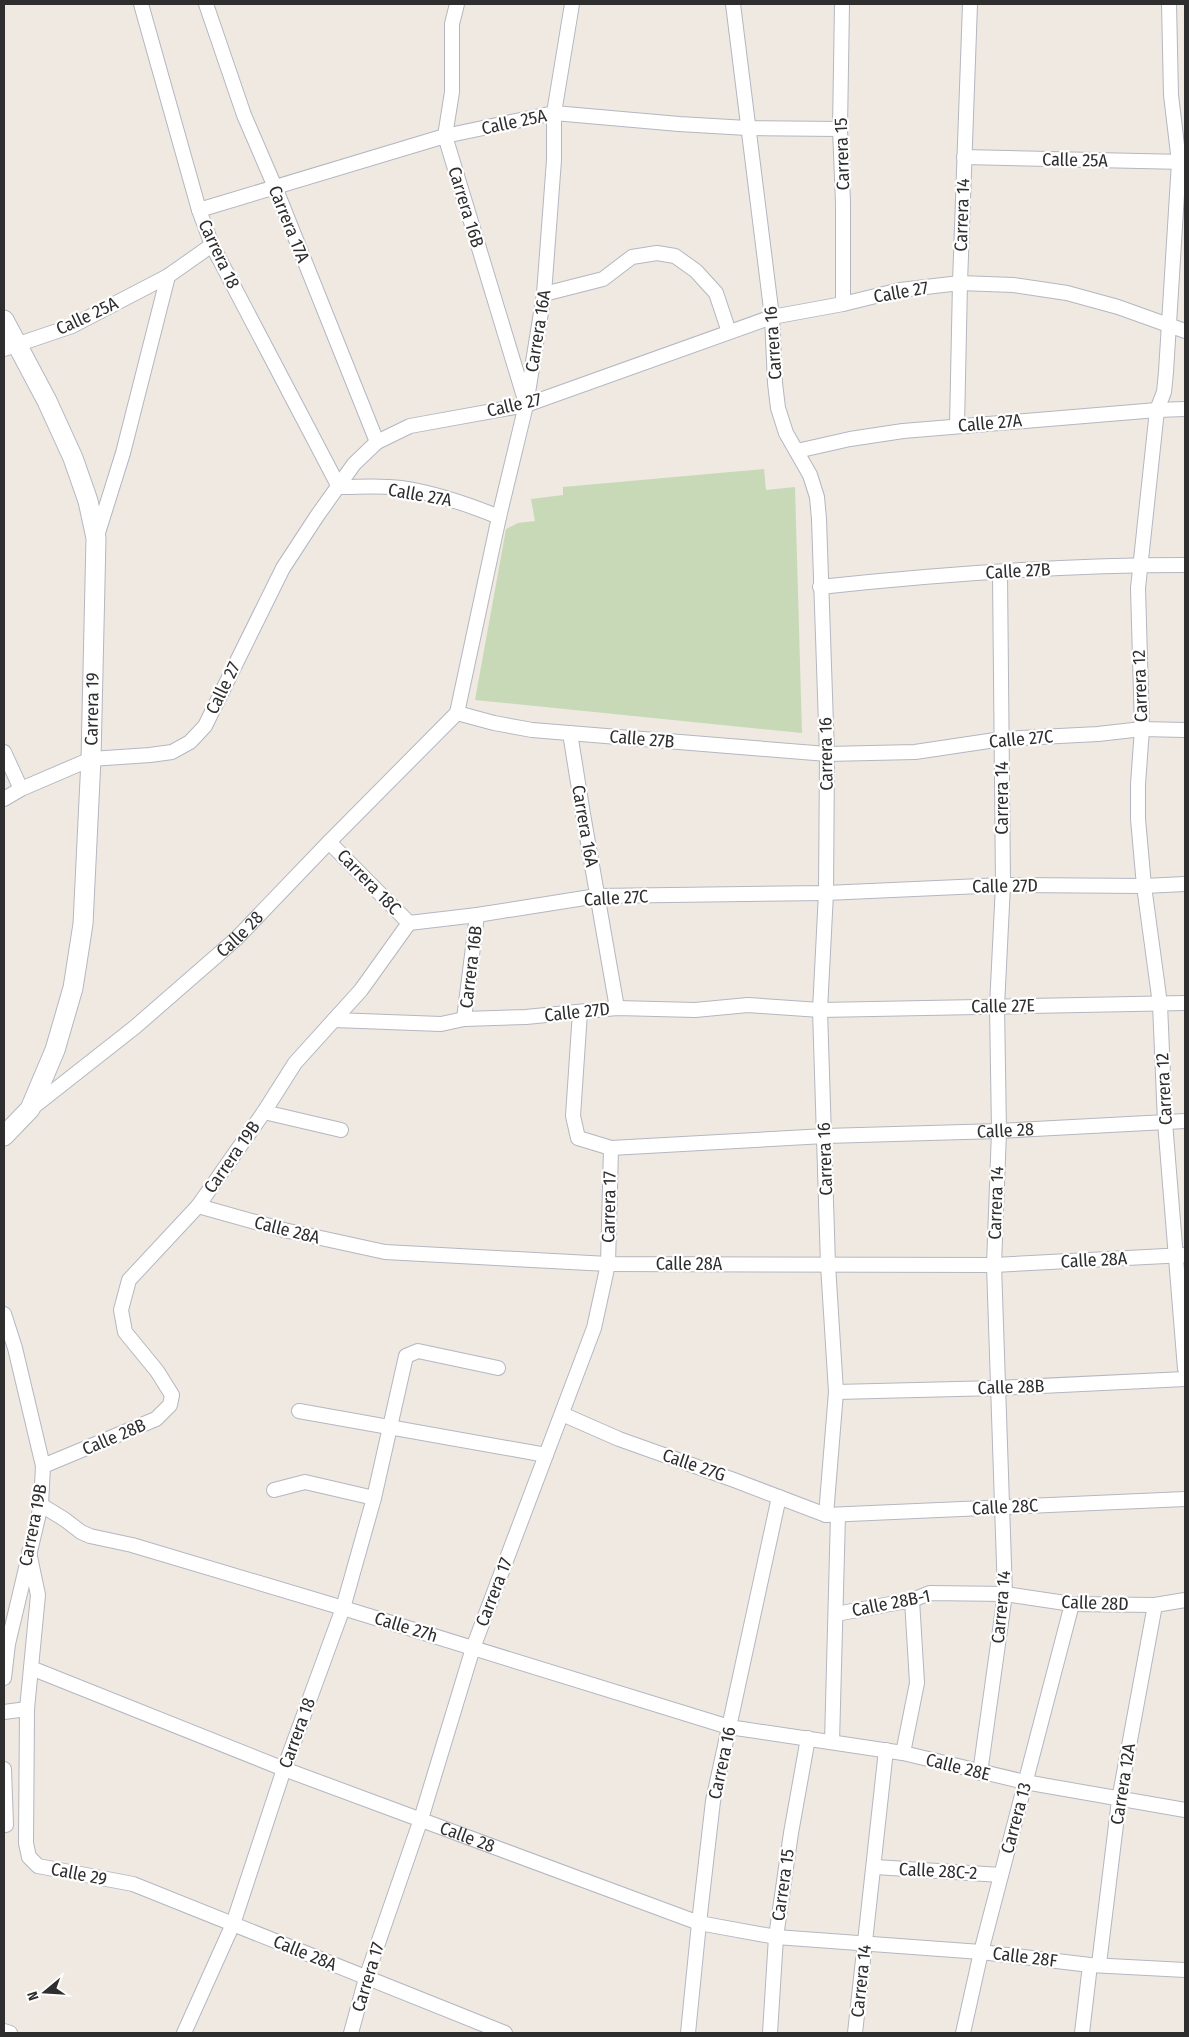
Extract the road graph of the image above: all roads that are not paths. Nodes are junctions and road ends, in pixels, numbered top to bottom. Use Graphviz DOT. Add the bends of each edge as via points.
graph roads {
  1 [pos="141,4"];
  2 [pos="206,4"];
  3 [pos="456,4"];
  4 [pos="572,4"];
  5 [pos="733,4"];
  6 [pos="842,4"];
  7 [pos="970,4"];
  8 [pos="1170,4"];
  9 [pos="554,113"];
  10 [pos="747,128"];
  11 [pos="840,129"];
  12 [pos="445,136"];
  13 [pos="964,157"];
  14 [pos="1182,162"];
  15 [pos="275,188"];
  16 [pos="199,210"];
  17 [pos="212,245"];
  18 [pos="168,276"];
  19 [pos="960,282"];
  20 [pos="544,294"];
  21 [pos="843,304"];
  22 [pos="772,317"];
  23 [pos="4,320"];
  24 [pos="1169,325"];
  25 [pos="1185,331"];
  26 [pos="729,332"];
  27 [pos="10,347"];
  28 [pos="526,405"];
  29 [pos="1157,410"];
  30 [pos="1185,410"];
  31 [pos="957,426"];
  32 [pos="377,442"];
  33 [pos="797,451"];
  34 [pos="339,486"];
  35 [pos="499,517"];
  36 [pos="96,538"];
  37 [pos="1140,564"];
  38 [pos="1185,565"];
  39 [pos="1000,572"];
  40 [pos="820,587"];
  41 [pos="458,712"];
  42 [pos="1142,729"];
  43 [pos="1185,730"];
  44 [pos="570,733"];
  45 [pos="1002,739"];
  46 [pos="4,752"];
  47 [pos="827,754"];
  48 [pos="91,759"];
  49 [pos="21,789"];
  50 [pos="4,799"];
  51 [pos="329,842"];
  52 [pos="1185,884"];
  53 [pos="1003,885"];
  54 [pos="1144,886"];
  55 [pos="826,893"];
  56 [pos="597,896"];
  57 [pos="477,915"];
  58 [pos="409,923"];
  59 [pos="1185,1003"];
  60 [pos="1160,1004"];
  61 [pos="997,1006"];
  62 [pos="618,1008"];
  63 [pos="820,1010"];
  64 [pos="580,1012"];
  65 [pos="464,1019"];
  66 [pos="334,1020"];
  67 [pos="30,1109"];
  68 [pos="264,1112"];
  69 [pos="1185,1121"];
  70 [pos="1166,1122"];
  71 [pos="340,1130"];
  72 [pos="999,1131"];
  73 [pos="4,1136"];
  74 [pos="824,1136"];
  75 [pos="611,1148"];
  76 [pos="198,1206"];
  77 [pos="1181,1255"];
  78 [pos="608,1264"];
  79 [pos="994,1264"];
  80 [pos="828,1265"];
  81 [pos="4,1314"];
  82 [pos="498,1368"];
  83 [pos="1185,1369"];
  84 [pos="1185,1379"];
  85 [pos="998,1388"];
  86 [pos="836,1392"];
  87 [pos="172,1395"];
  88 [pos="299,1411"];
  89 [pos="562,1414"];
  90 [pos="391,1426"];
  91 [pos="546,1455"];
  92 [pos="43,1466"];
  93 [pos="274,1490"];
  94 [pos="779,1497"];
  95 [pos="374,1498"];
  96 [pos="1185,1499"];
  97 [pos="40,1505"];
  98 [pos="1002,1507"];
  99 [pos="832,1515"];
  100 [pos="29,1552"];
  101 [pos="1006,1594"];
  102 [pos="912,1600"];
  103 [pos="1185,1600"];
  104 [pos="1072,1604"];
  105 [pos="1155,1605"];
  106 [pos="343,1608"];
  107 [pos="836,1614"];
  108 [pos="473,1648"];
  109 [pos="31,1668"];
  110 [pos="4,1678"];
  111 [pos="13,1711"];
  112 [pos="730,1727"];
  113 [pos="808,1738"];
  114 [pos="832,1742"];
  115 [pos="886,1750"];
  116 [pos="903,1753"];
  117 [pos="4,1769"];
  118 [pos="284,1769"];
  119 [pos="980,1772"];
  120 [pos="1025,1782"];
  121 [pos="1119,1800"];
  122 [pos="1185,1810"];
  123 [pos="421,1819"];
  124 [pos="6,1825"];
  125 [pos="875,1868"];
  126 [pos="1001,1875"];
  127 [pos="133,1884"];
  128 [pos="699,1923"];
  129 [pos="232,1924"];
  130 [pos="776,1937"];
  131 [pos="864,1944"];
  132 [pos="981,1952"];
  133 [pos="1094,1964"];
  134 [pos="1185,1970"];
  135 [pos="366,1978"];
  136 [pos="4,2030"];
  137 [pos="10,2033"];
  138 [pos="184,2033"];
  139 [pos="351,2033"];
  140 [pos="505,2033"];
  141 [pos="688,2033"];
  142 [pos="770,2033"];
  143 [pos="855,2033"];
  144 [pos="963,2033"];
  145 [pos="1082,2033"];
  1 -- 16 [label="street, Carrera 18"];
  2 -- 15 [label="street, Carrera 17A" via="244,115"];
  3 -- 12 [label="street, Carrera 16B" via="452,24 452,92"];
  4 -- 9 [label="street, Carrera 16A"];
  5 -- 10 [label="street, Carrera 16"];
  6 -- 11 [label="street, Carrera 15"];
  7 -- 13 [label="street, Carrera 14"];
  8 -- 14 [label="street, Carrera 12" via="1171,95"];
  9 -- 10 [label="street, Calle 25A"];
  9 -- 12 [label="street, Calle 25A"];
  9 -- 20 [label="street, Carrera 16A" via="554,160"];
  10 -- 11 [label="street, Calle 25A"];
  10 -- 22 [label="street, Carrera 16"];
  11 -- 21 [label="street, Carrera 15"];
  12 -- 15 [label="street, Calle 25A"];
  12 -- 28 [label="street, Carrera 16B"];
  13 -- 14 [label="street, Calle 25A"];
  13 -- 19 [label="street, Carrera 14"];
  14 -- 24 [label="street, Carrera 12"];
  15 -- 16 [label="street, Calle 25A"];
  15 -- 32 [label="street, Carrera 17A"];
  16 -- 17 [label="street, Carrera 18"];
  17 -- 18 [label="street, Calle 25A"];
  17 -- 34 [label="street, Carrera 18"];
  18 -- 27 [label="street, Calle 25A" via="72,326"];
  18 -- 36 [label="street" via="123,453"];
  19 -- 21 [label="street, Calle 27" via="900,290"];
  19 -- 24 [label="street, Calle 27" via="1067,293"];
  19 -- 31 [label="street, Carrera 14"];
  20 -- 26 [label="street" via="603,279 632,256 657,253 675,256 696,271 716,293"];
  20 -- 28 [label="street, Carrera 16A"];
  21 -- 22 [label="street, Calle 27"];
  22 -- 26 [label="street, Calle 27"];
  22 -- 33 [label="street, Carrera 16" via="778,408 786,433"];
  23 -- 27 [label="street, Carrera 19"];
  24 -- 25 [label="street, Calle 27"];
  24 -- 29 [label="street, Carrera 12" via="1164,392"];
  26 -- 28 [label="street, Calle 27"];
  27 -- 36 [label="street, Carrera 19" via="47,401 73,458 88,501"];
  28 -- 32 [label="street, Calle 27" via="410,426"];
  28 -- 35 [label="street, Carrera 16A"];
  29 -- 30 [label="street, Calle 27A"];
  29 -- 31 [label="street, Calle 27A"];
  29 -- 37 [label="street, Carrera 12"];
  31 -- 33 [label="street, Calle 27A" via="850,439"];
  32 -- 34 [label="street, Calle 27" via="354,464"];
  33 -- 40 [label="street, Carrera 16" via="817,497"];
  34 -- 35 [label="street, Calle 27A" via="399,488 434,494"];
  34 -- 48 [label="street, Calle 27" via="283,568 205,726 190,742 172,752"];
  35 -- 41 [label="street, Carrera 16A"];
  36 -- 48 [label="street, Carrera 19"];
  37 -- 38 [label="street, Calle 27B"];
  37 -- 39 [label="street, Calle 27B"];
  37 -- 42 [label="street, Carrera 12"];
  39 -- 40 [label="street, Calle 27B"];
  39 -- 45 [label="street, Carrera 14"];
  40 -- 47 [label="street, Carrera 16"];
  41 -- 44 [label="street, Calle 27B" via="494,723"];
  41 -- 51 [label="street, Calle 28"];
  42 -- 43 [label="street, Calle 27C"];
  42 -- 45 [label="street, Calle 27C"];
  42 -- 54 [label="street, Carrera 12" via="1138,793"];
  44 -- 47 [label="street, Calle 27B"];
  44 -- 56 [label="street, Carrera 16A"];
  45 -- 47 [label="street, Calle 27C" via="915,752"];
  45 -- 53 [label="street, Carrera 14"];
  46 -- 49 [label="street"];
  47 -- 55 [label="street, Carrera 16"];
  48 -- 49 [label="street, Calle 27"];
  48 -- 67 [label="street, Carrera 19" via="83,924 73,988 54,1050"];
  49 -- 50 [label="street, Calle 27"];
  51 -- 58 [label="street, Carrera 18C"];
  51 -- 67 [label="street, Calle 28" via="236,939 135,1027"];
  52 -- 54 [label="street, Calle 27D"];
  53 -- 54 [label="street, Calle 27D"];
  53 -- 55 [label="street, Calle 27D"];
  53 -- 61 [label="street, Carrera 14"];
  54 -- 60 [label="street, Carrera 12"];
  55 -- 56 [label="street, Calle 27C"];
  55 -- 63 [label="street, Carrera 16"];
  56 -- 57 [label="street, Calle 27C"];
  56 -- 62 [label="street, Carrera 16A"];
  57 -- 58 [label="street, Calle 27C"];
  57 -- 65 [label="street, Carrera 16B"];
  58 -- 66 [label="street, Carrera 19B" via="386,957"];
  59 -- 60 [label="street, Calle 27E"];
  60 -- 61 [label="street, Calle 27E"];
  60 -- 70 [label="street, Carrera 12"];
  61 -- 63 [label="street, Calle 27E"];
  61 -- 72 [label="street, Carrera 14"];
  62 -- 63 [label="street, Calle 27D" via="695,1010 748,1005"];
  62 -- 64 [label="street, Calle 27D"];
  63 -- 74 [label="street, Carrera 16"];
  64 -- 65 [label="street, Calle 27D"];
  64 -- 75 [label="street" via="573,1116 578,1138"];
  65 -- 66 [label="street, Calle 27D" via="441,1024"];
  66 -- 68 [label="street, Carrera 19B" via="295,1063"];
  67 -- 73 [label="street, Calle 28"];
  68 -- 71 [label="street"];
  68 -- 76 [label="street, Carrera 19B"];
  69 -- 70 [label="street, Calle 28"];
  70 -- 72 [label="street, Calle 28"];
  70 -- 77 [label="street, Carrera 12"];
  72 -- 74 [label="street, Calle 28"];
  72 -- 79 [label="street, Carrera 14"];
  74 -- 75 [label="street"];
  74 -- 80 [label="street, Carrera 16"];
  75 -- 78 [label="street, Carrera 17"];
  76 -- 78 [label="street, Calle 28A" via="284,1230 385,1252"];
  76 -- 87 [label="street, Carrera 19B" via="129,1280 121,1310 125,1332"];
  77 -- 79 [label="street, Calle 28A"];
  77 -- 83 [label="street, Carrera 12"];
  78 -- 80 [label="street, Calle 28A"];
  78 -- 89 [label="street, Carrera 17" via="594,1328"];
  79 -- 80 [label="street, Calle 28A"];
  79 -- 85 [label="street, Carrera 14"];
  80 -- 86 [label="street, Carrera 16"];
  81 -- 92 [label="street, Carrera 19B"];
  82 -- 90 [label="street, Carrera 18" via="418,1351 406,1356"];
  84 -- 85 [label="street, Calle 28B"];
  85 -- 86 [label="street, Calle 28B"];
  85 -- 98 [label="street, Carrera 14"];
  86 -- 99 [label="street, Carrera 16"];
  87 -- 92 [label="street, Calle 28B" via="170,1405 156,1419"];
  88 -- 90 [label="street"];
  89 -- 91 [label="street, Carrera 17"];
  89 -- 94 [label="street, Calle 27G" via="619,1439"];
  90 -- 91 [label="street"];
  90 -- 95 [label="street, Carrera 18"];
  91 -- 108 [label="street, Carrera 17"];
  92 -- 97 [label="street, Carrera 19B"];
  93 -- 95 [label="street" via="305,1482"];
  94 -- 99 [label="street, Calle 27G"];
  94 -- 112 [label="street, Carrera 16"];
  95 -- 106 [label="street, Carrera 18"];
  96 -- 98 [label="street, Calle 28C"];
  97 -- 100 [label="street, Carrera 19B"];
  97 -- 106 [label="street, Calle 27h" via="81,1532"];
  98 -- 99 [label="street, Calle 28C"];
  98 -- 101 [label="street, Carrera 14"];
  99 -- 107 [label="street"];
  100 -- 109 [label="street" via="36,1579"];
  100 -- 110 [label="street, Carrera 19B" via="8,1644"];
  101 -- 102 [label="street, Calle 28B-1" via="930,1593"];
  101 -- 104 [label="street, Calle 28D"];
  101 -- 119 [label="street, Carrera 14"];
  102 -- 107 [label="street, Calle 28B-1"];
  102 -- 116 [label="street" via="917,1683"];
  103 -- 105 [label="street, Calle 28D"];
  104 -- 105 [label="street, Calle 28D"];
  104 -- 120 [label="street, Carrera 13"];
  105 -- 121 [label="street, Carrera 12A"];
  106 -- 108 [label="street, Calle 27h"];
  106 -- 118 [label="street, Carrera 18"];
  107 -- 114 [label="street"];
  108 -- 112 [label="street, Calle 27h"];
  108 -- 123 [label="street, Carrera 17"];
  109 -- 111 [label="street"];
  109 -- 118 [label="street, Calle 28"];
  111 -- 127 [label="street, Calle 29" via="29,1857 38,1866"];
  112 -- 113 [label="street, Calle 28E"];
  112 -- 128 [label="street, Carrera 16" via="713,1801"];
  113 -- 114 [label="street, Calle 28E"];
  113 -- 130 [label="street, Carrera 15"];
  114 -- 115 [label="street, Calle 28E"];
  115 -- 116 [label="street, Calle 28E"];
  115 -- 125 [label="street, Carrera 14"];
  116 -- 119 [label="street, Calle 28E"];
  117 -- 124 [label="street"];
  118 -- 123 [label="street, Calle 28"];
  118 -- 129 [label="street, Carrera 18"];
  119 -- 120 [label="street, Calle 28E"];
  120 -- 121 [label="street, Calle 28E"];
  120 -- 126 [label="street, Carrera 13"];
  121 -- 122 [label="street, Calle 28E"];
  121 -- 133 [label="street, Carrera 12A"];
  123 -- 128 [label="street, Calle 28"];
  123 -- 135 [label="street, Carrera 17"];
  125 -- 126 [label="street, Calle 28C-2"];
  125 -- 131 [label="street, Carrera 14"];
  126 -- 132 [label="street, Carrera 13"];
  127 -- 129 [label="street, Calle 28A"];
  128 -- 130 [label="street, Calle 28"];
  128 -- 141 [label="street, Carrera 16"];
  129 -- 135 [label="street, Calle 28A"];
  129 -- 138 [label="street, Carrera 18"];
  130 -- 131 [label="street, Calle 28"];
  130 -- 142 [label="street, Carrera 15"];
  131 -- 132 [label="street, Calle 28F"];
  131 -- 143 [label="street, Carrera 14"];
  132 -- 133 [label="street, Calle 28F"];
  132 -- 144 [label="street, Carrera 13"];
  133 -- 134 [label="street, Calle 28F"];
  133 -- 145 [label="street, Carrera 12A"];
  135 -- 139 [label="street, Carrera 17"];
  135 -- 140 [label="street, Calle 28A"];
  136 -- 137 [label="street"];
}
